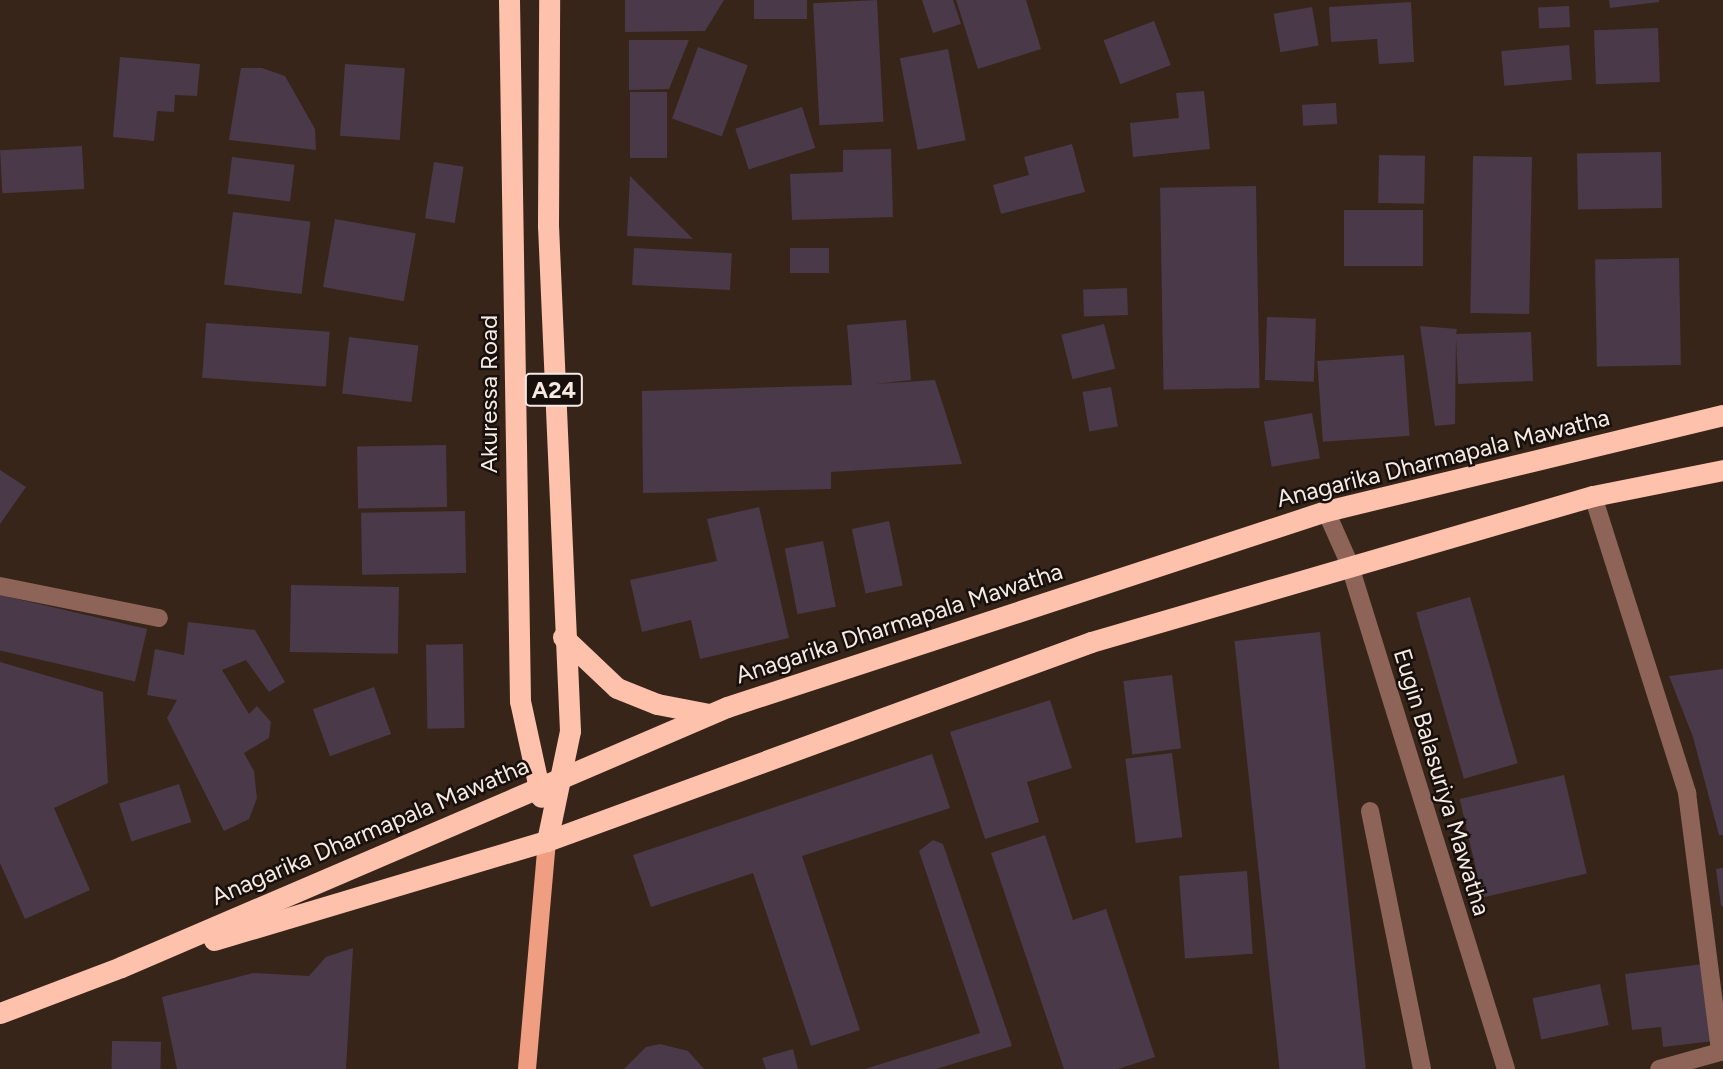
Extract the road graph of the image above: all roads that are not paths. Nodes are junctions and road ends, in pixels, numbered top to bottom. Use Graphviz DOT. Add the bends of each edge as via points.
graph roads {
  1 [pos="509,0"];
  2 [pos="549,0"];
  3 [pos="1723,415"];
  4 [pos="1723,470"];
  5 [pos="1593,496"];
  6 [pos="1326,511"];
  7 [pos="1349,563"];
  8 [pos="0,586"];
  9 [pos="159,618"];
  10 [pos="563,637"];
  11 [pos="709,714"];
  12 [pos="560,778"];
  13 [pos="539,786"];
  14 [pos="1370,811"];
  15 [pos="547,841"];
  16 [pos="121,967"];
  17 [pos="0,1013"];
  18 [pos="527,1069"];
  19 [pos="1422,1069"];
  20 [pos="1506,1069"];
  21 [pos="1659,1069"];
  1 -- 13 [label="highway, Akuressa Road / A24" via="520,701"];
  2 -- 10 [label="highway, A24" via="548,226"];
  3 -- 6 [label="highway, Anagarika Dharmapala Mawatha"];
  4 -- 5 [label="highway, Anagarika Dharmapala Mawatha"];
  5 -- 7 [label="highway, Anagarika Dharmapala Mawatha"];
  5 -- 21 [label="street" via="1688,793 1720,1052"];
  6 -- 7 [label="street, Eugin Balasuriya Mawatha"];
  6 -- 11 [label="highway, Anagarika Dharmapala Mawatha"];
  7 -- 15 [label="highway, Anagarika Dharmapala Mawatha" via="1091,642"];
  7 -- 20 [label="street, Eugin Balasuriya Mawatha"];
  8 -- 9 [label="street"];
  10 -- 11 [label="highway" via="617,688 657,704"];
  10 -- 12 [label="highway, A24" via="570,731"];
  11 -- 12 [label="highway, Anagarika Dharmapala Mawatha"];
  12 -- 13 [label="highway, Anagarika Dharmapala Mawatha"];
  12 -- 15 [label="highway"];
  13 -- 15 [label="highway, Akuressa Road"];
  13 -- 16 [label="highway, Anagarika Dharmapala Mawatha"];
  14 -- 19 [label="street"];
  15 -- 16 [label="highway, Anagarika Dharmapala Mawatha"];
  15 -- 18 [label="main road"];
  16 -- 17 [label="highway, Anagarika Dharmapala Mawatha"];
}
